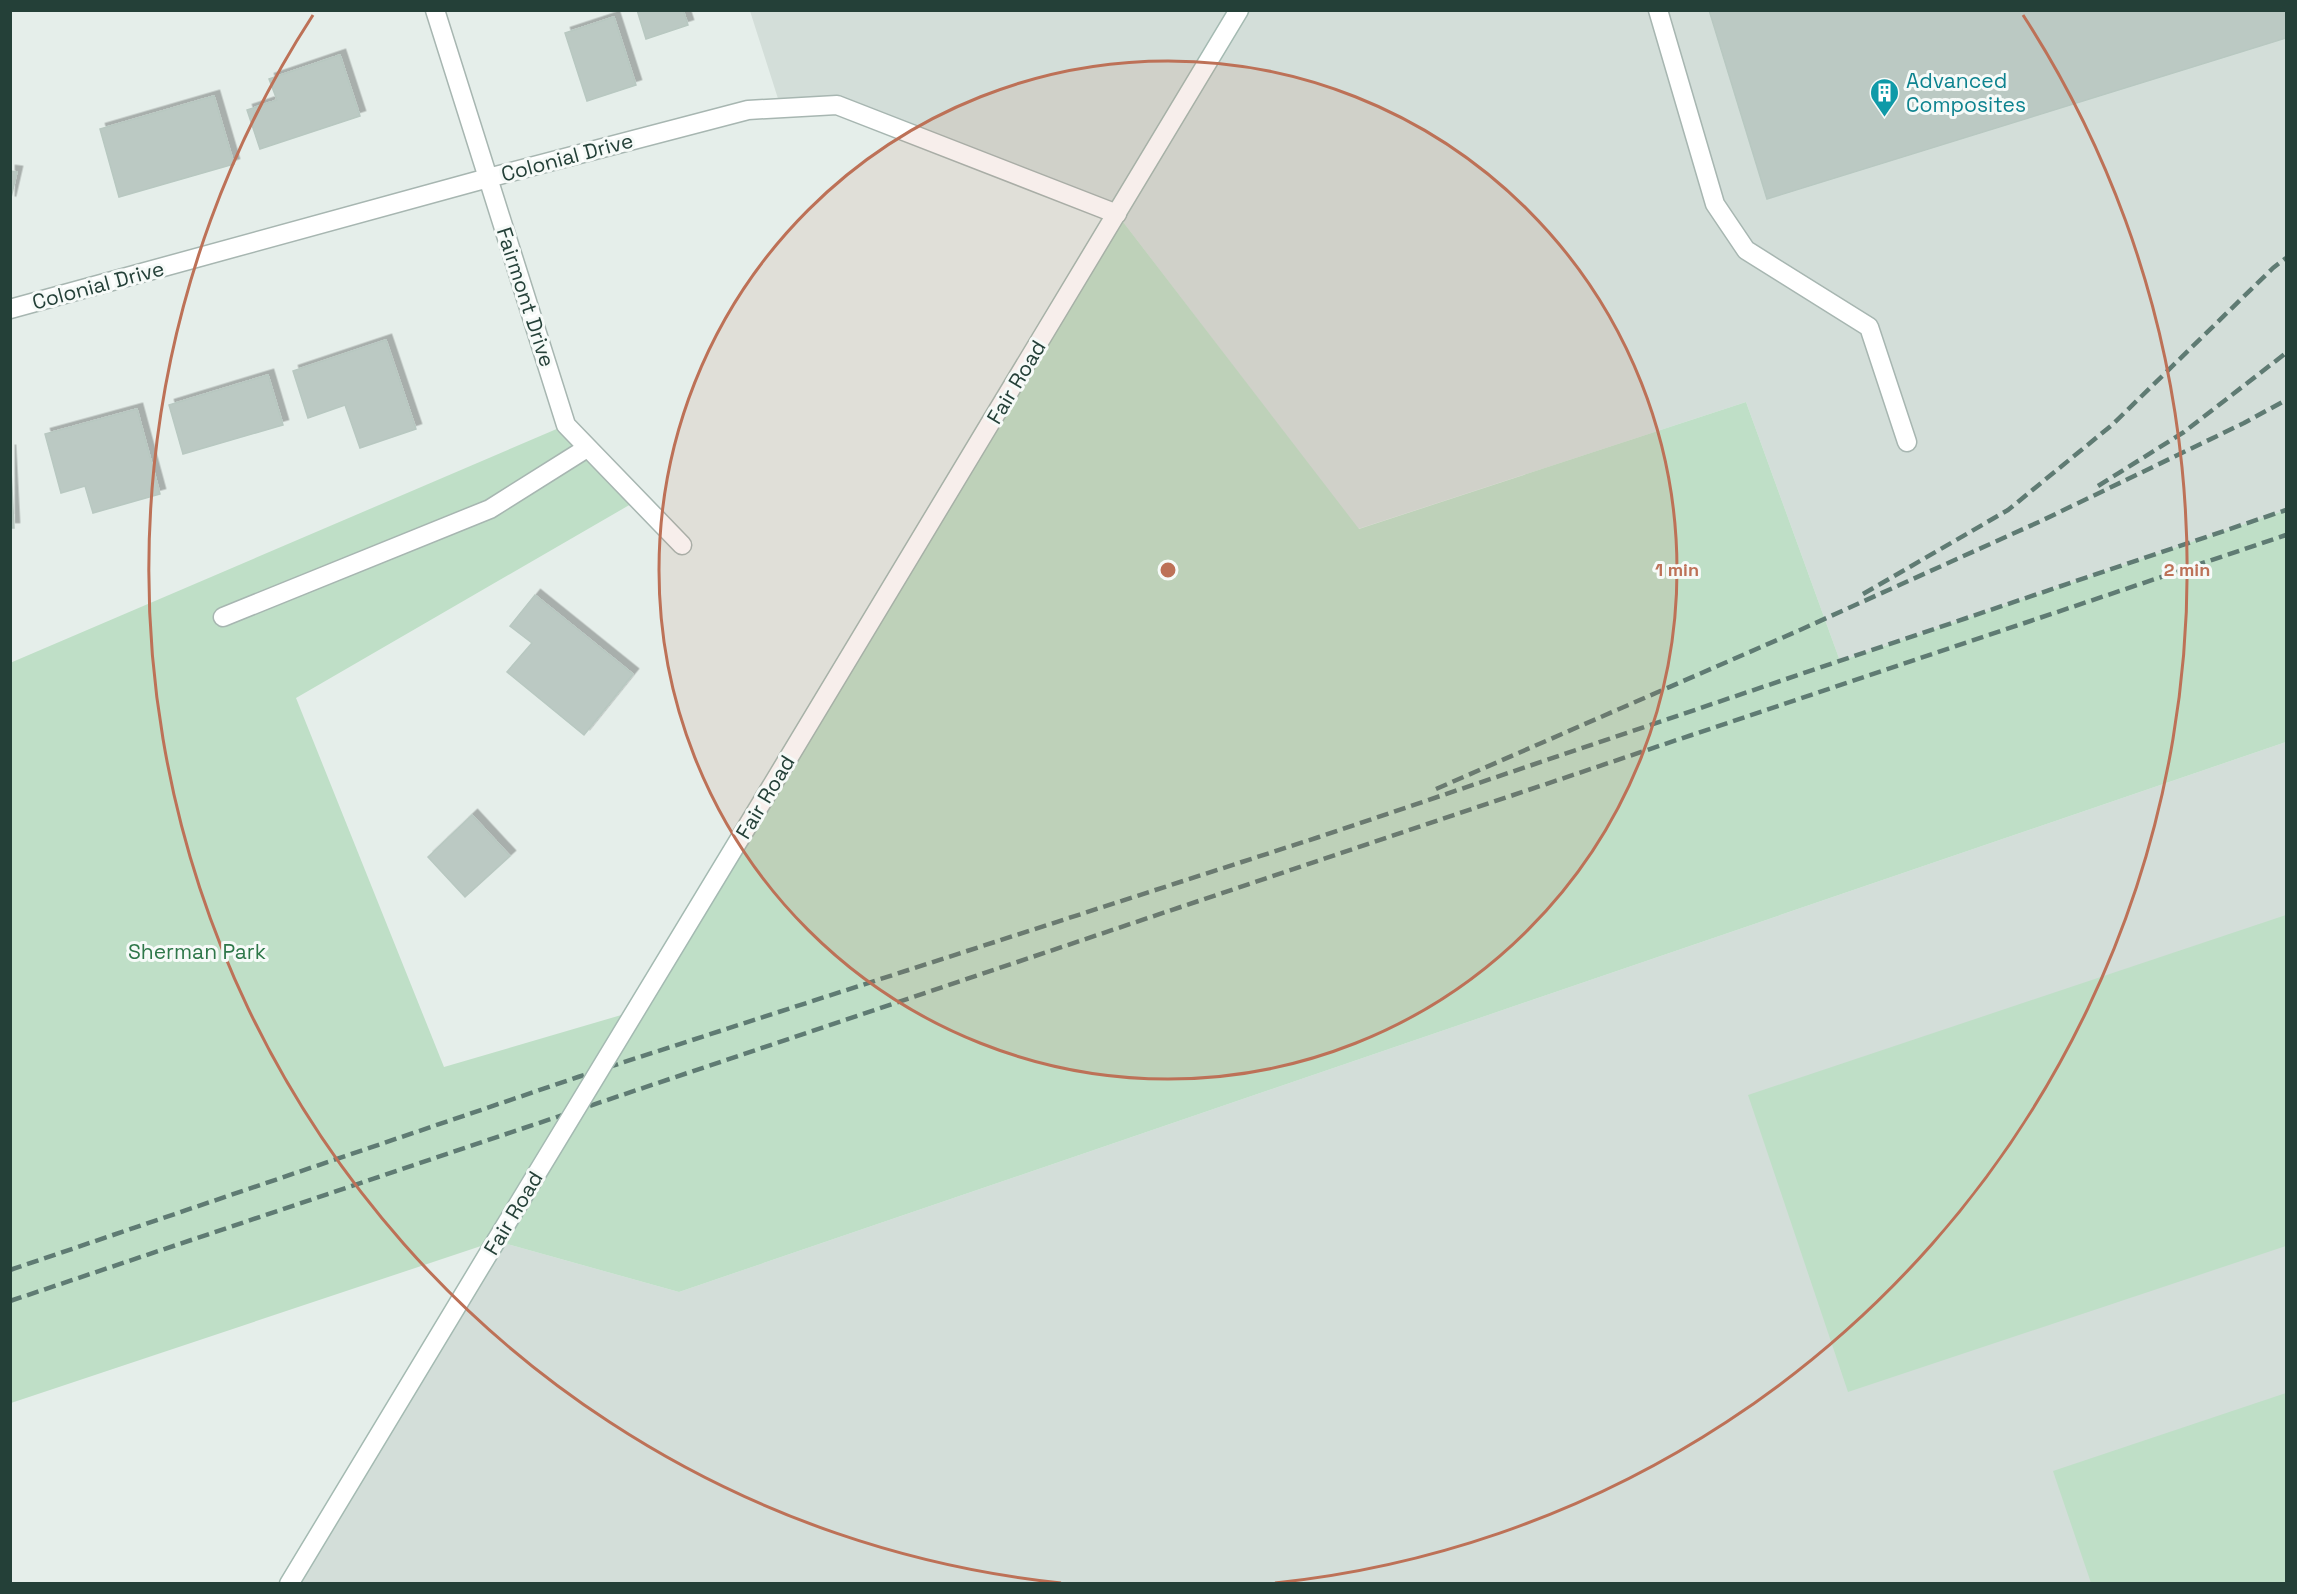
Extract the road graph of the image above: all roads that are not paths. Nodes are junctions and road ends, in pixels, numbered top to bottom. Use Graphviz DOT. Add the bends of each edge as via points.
graph roads {
  1 [pos="435,10"];
  2 [pos="1239,10"];
  3 [pos="1658,10"];
  4 [pos="488,178"];
  5 [pos="1117,214"];
  6 [pos="10,309"];
  7 [pos="1907,442"];
  8 [pos="587,448"];
  9 [pos="682,545"];
  10 [pos="223,617"];
  11 [pos="289,1584"];
  1 -- 4 [label="main road, Fairmont Drive"];
  2 -- 5 [label="main road, Fair Road"];
  3 -- 7 [label="main road" via="1715,204 1746,250 1869,327"];
  4 -- 5 [label="main road, Colonial Drive" via="748,110 837,105"];
  4 -- 6 [label="main road, Colonial Drive"];
  4 -- 8 [label="main road, Fairmont Drive" via="566,425"];
  5 -- 11 [label="main road, Fair Road, bridge"];
  8 -- 9 [label="main road, Fairmont Drive"];
  8 -- 10 [label="main road" via="490,509"];
}
